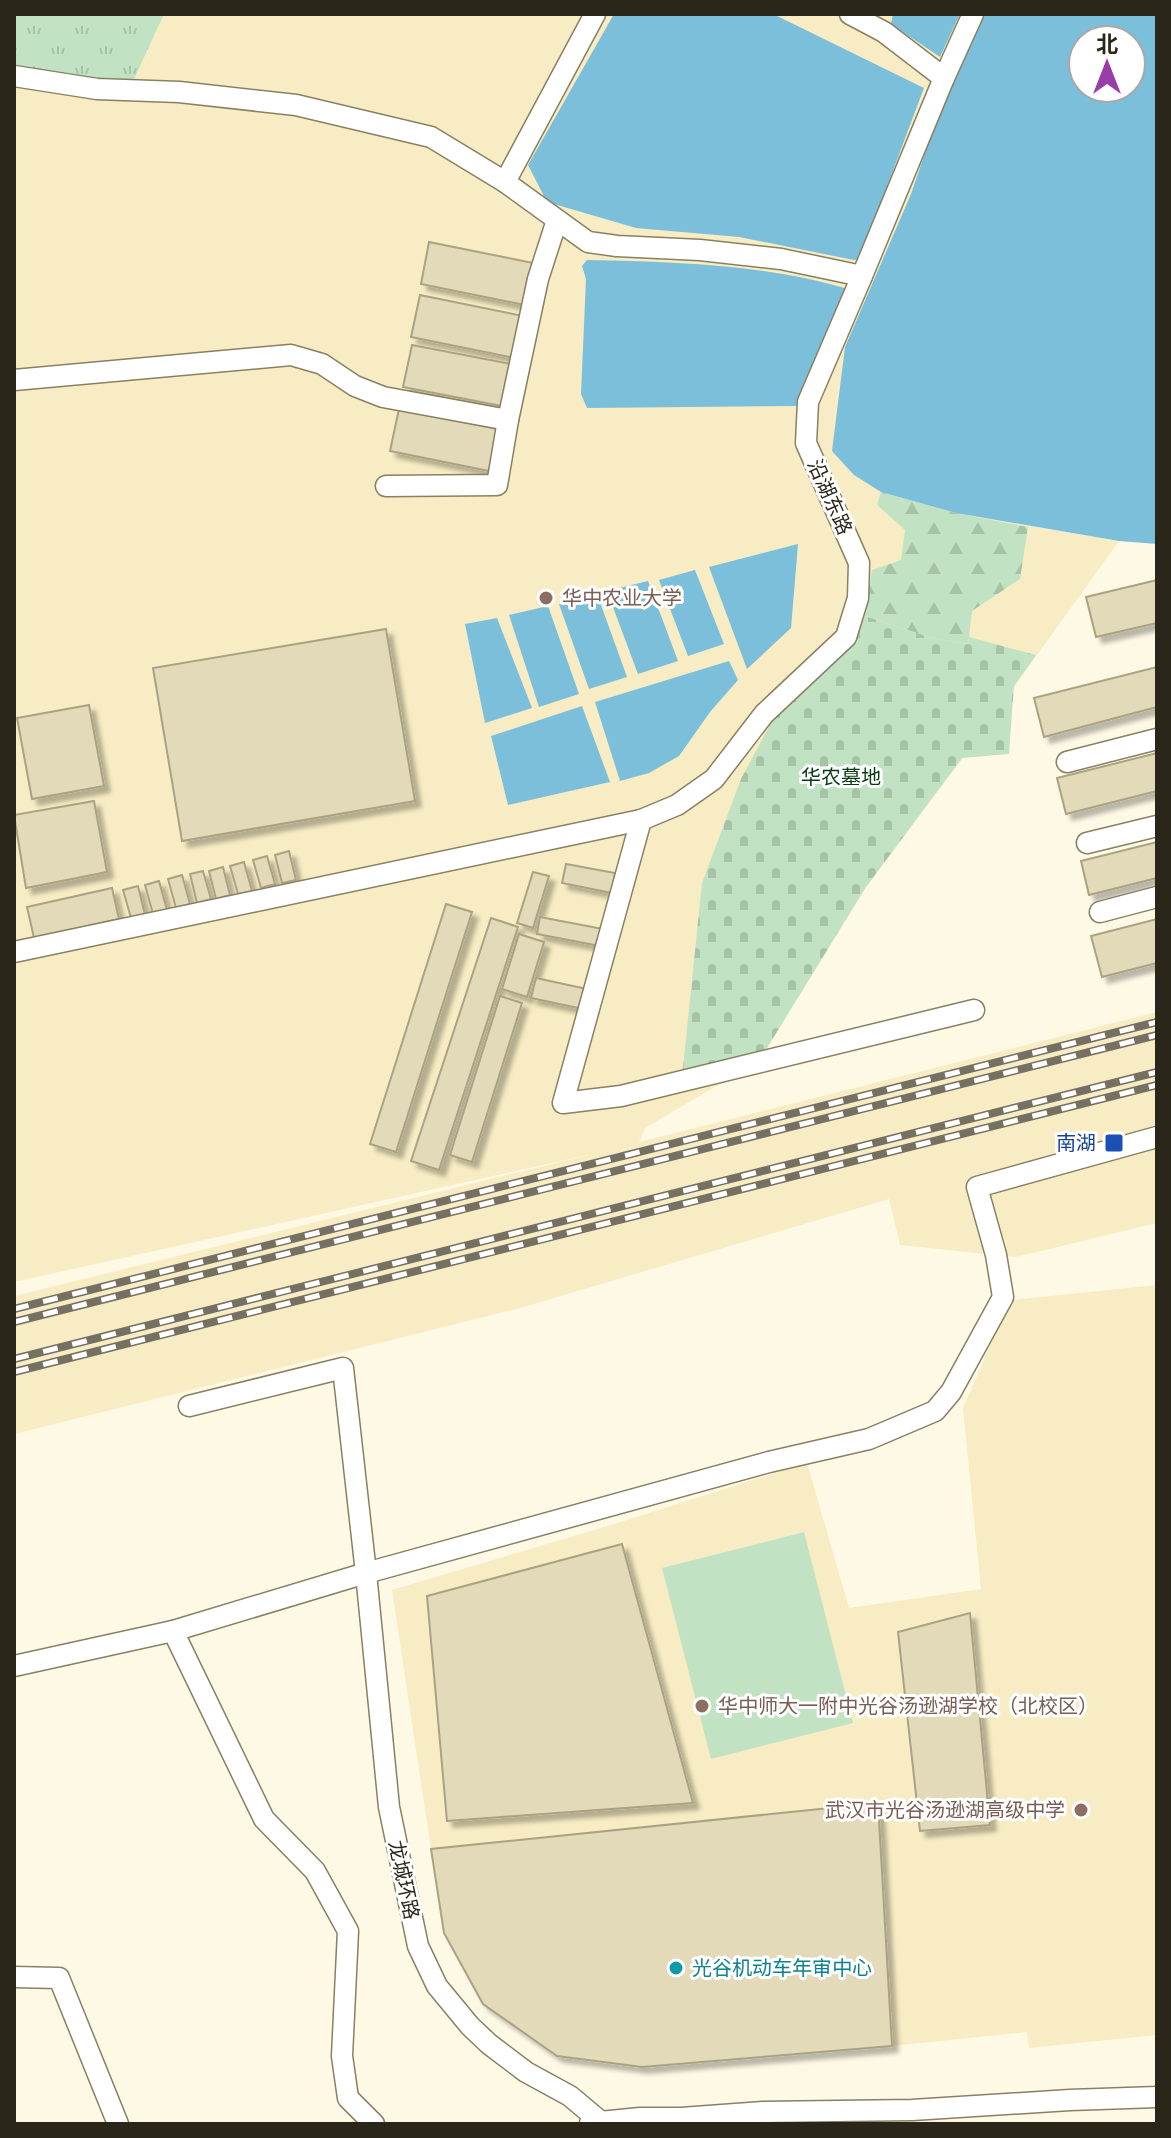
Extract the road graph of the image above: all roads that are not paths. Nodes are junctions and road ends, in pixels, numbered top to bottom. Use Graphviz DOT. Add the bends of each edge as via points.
graph roads {
  1 [pos="595,14"];
  2 [pos="850,14"];
  3 [pos="973,14"];
  4 [pos="14,76"];
  5 [pos="944,78"];
  6 [pos="505,182"];
  7 [pos="557,220"];
  8 [pos="862,276"];
  9 [pos="14,380"];
  10 [pos="508,420"];
  11 [pos="386,486"];
  12 [pos="1157,739"];
  13 [pos="1067,762"];
  14 [pos="641,820"];
  15 [pos="1157,826"];
  16 [pos="1087,843"];
  17 [pos="1157,897"];
  18 [pos="1100,912"];
  19 [pos="14,952"];
  20 [pos="974,1010"];
  21 [pos="1157,1137"];
  22 [pos="189,1406"];
  23 [pos="365,1565"];
  24 [pos="173,1631"];
  25 [pos="14,1666"];
  26 [pos="14,1977"];
  27 [pos="1157,2097"];
  28 [pos="592,2123"];
  29 [pos="118,2124"];
  30 [pos="374,2124"];
  1 -- 6 [label="street"];
  2 -- 5 [label="street" via="884,32"];
  3 -- 5 [label="street, 沿湖东路"];
  4 -- 6 [label="street" via="97,89 296,105 431,137"];
  5 -- 8 [label="street, 沿湖东路"];
  6 -- 7 [label="street"];
  7 -- 8 [label="street" via="588,242 781,259"];
  7 -- 10 [label="street" via="538,279"];
  8 -- 14 [label="street, 沿湖东路" via="808,402 806,443 859,563 858,598 846,637 764,714 714,779 677,805"];
  9 -- 10 [label="street" via="291,355 322,364 383,397"];
  10 -- 11 [label="street" via="497,485"];
  12 -- 13 [label="street"];
  14 -- 19 [label="street, 沿湖东路"];
  14 -- 20 [label="street" via="563,1103 621,1096"];
  15 -- 16 [label="street"];
  17 -- 18 [label="street"];
  21 -- 23 [label="street" via="977,1187 1003,1297 951,1392 935,1411 869,1439"];
  22 -- 23 [label="street, 龙城环路" via="343,1368"];
  23 -- 24 [label="street"];
  23 -- 28 [label="street, 龙城环路" via="389,1807 418,1946 437,1986 470,2026 526,2072 570,2096"];
  24 -- 25 [label="street"];
  24 -- 30 [label="street" via="264,1819 315,1871 348,1931 342,2056 348,2098"];
  26 -- 29 [label="street" via="59,1978"];
  27 -- 28 [label="street"];
}
